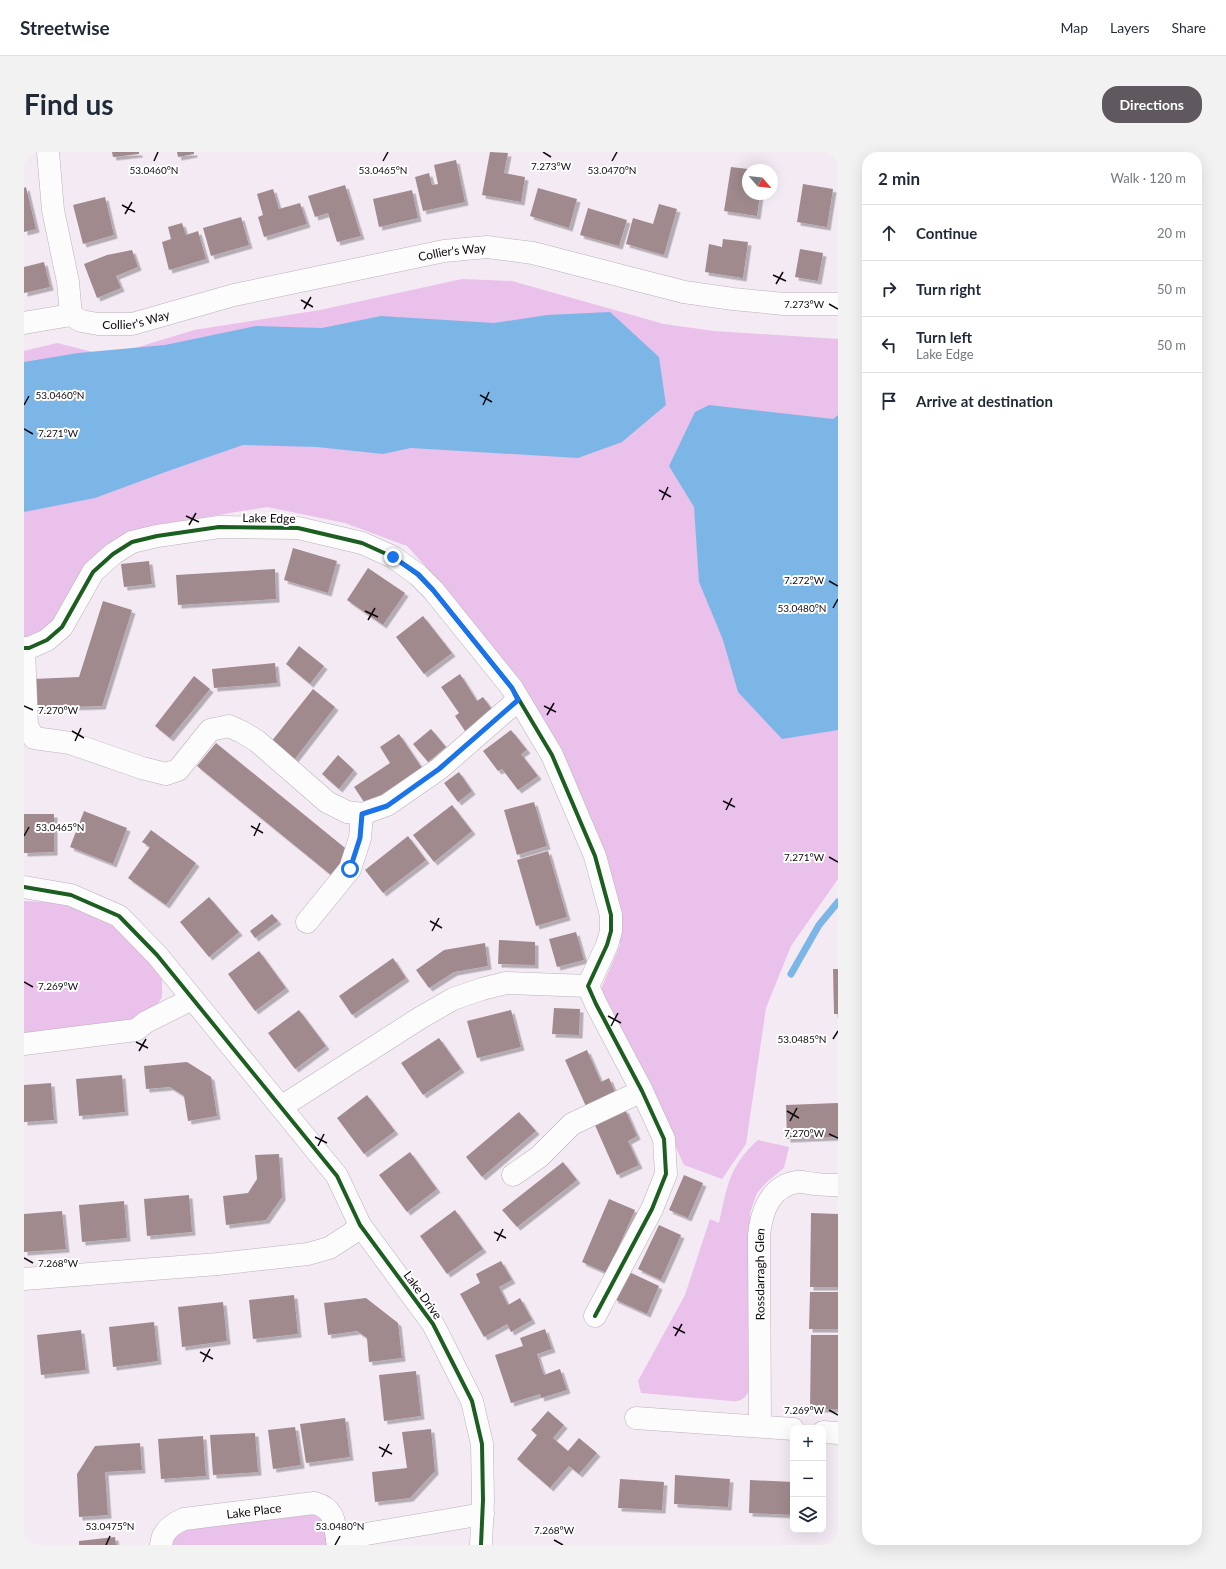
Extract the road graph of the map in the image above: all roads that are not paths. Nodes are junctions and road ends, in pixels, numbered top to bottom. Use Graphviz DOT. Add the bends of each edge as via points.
graph roads {
  1 [pos="48,152"];
  2 [pos="838,304"];
  3 [pos="70,315"];
  4 [pos="24,323"];
  5 [pos="24,648"];
  6 [pos="518,700"];
  7 [pos="362,814"];
  8 [pos="24,887"];
  9 [pos="307,922"];
  10 [pos="588,986"];
  11 [pos="192,999"];
  12 [pos="24,1044"];
  13 [pos="642,1090"];
  14 [pos="281,1107"];
  15 [pos="513,1175"];
  16 [pos="838,1185"];
  17 [pos="360,1225"];
  18 [pos="24,1279"];
  19 [pos="595,1316"];
  20 [pos="636,1418"];
  21 [pos="760,1426"];
  22 [pos="790,1429"];
  23 [pos="826,1432"];
  24 [pos="838,1434"];
  25 [pos="483,1514"];
  26 [pos="337,1542"];
  27 [pos="161,1545"];
  28 [pos="481,1545"];
  1 -- 3 [label="street" via="53,210 68,282"];
  2 -- 3 [label="street, Collier's Way" via="784,304 684,292 533,254 487,247 444,251 234,295 132,324 98,324 81,321"];
  3 -- 4 [label="street"];
  5 -- 6 [label="street, Lake Edge" via="47,640 62,627 92,572 132,542 219,527 298,528 362,543 393,557 418,574 507,682"];
  5 -- 7 [label="street" via="26,726 34,738 70,742 166,774 178,770 210,730 229,726 257,742 327,802 347,812"];
  6 -- 7 [label="street" via="439,769 387,806"];
  6 -- 10 [label="street, Lake Edge" via="552,755 596,856 611,916 607,945"];
  7 -- 9 [label="street" via="360,838 350,869"];
  8 -- 11 [label="street, Lake Drive" via="71,895 119,916 157,955"];
  10 -- 13 [label="street"];
  10 -- 14 [label="street" via="506,984 454,999"];
  11 -- 12 [label="street" via="146,1022 136,1030"];
  11 -- 14 [label="street, Lake Drive"];
  13 -- 15 [label="street" via="572,1124 539,1157"];
  13 -- 19 [label="street" via="664,1139 666,1174 652,1209"];
  14 -- 17 [label="street, Lake Drive" via="337,1176"];
  16 -- 21 [label="street, Rossdarragh Glen" via="798,1182 785,1186 776,1192 762,1214 759,1236"];
  17 -- 18 [label="street" via="329,1248 308,1254 218,1264"];
  17 -- 25 [label="street, Lake Drive" via="433,1324 472,1401 482,1444"];
  20 -- 21 [label="street"];
  21 -- 22 [label="street"];
  23 -- 24 [label="street"];
  25 -- 26 [label="street, Lake Place"];
  25 -- 28 [label="street, Lake Drive"];
  26 -- 27 [label="street, Lake Place" via="332,1515 325,1506 314,1503 184,1519 171,1524 164,1533"];
}
